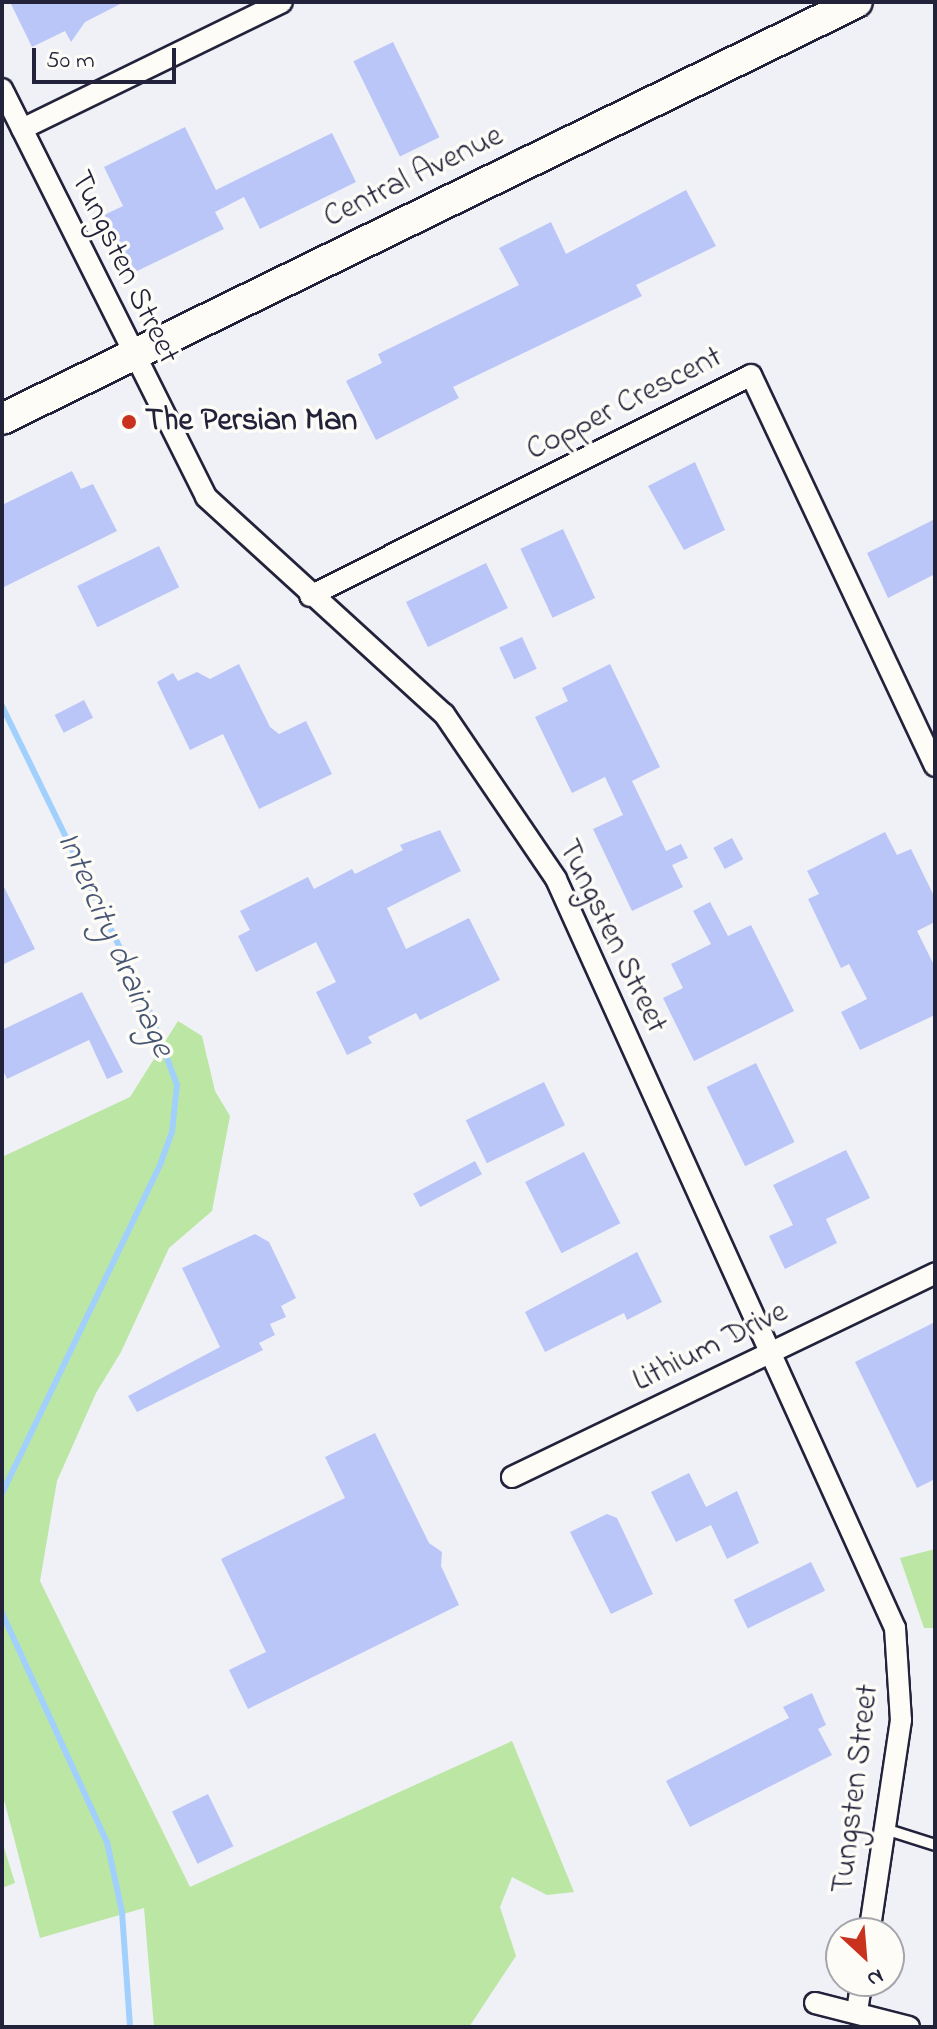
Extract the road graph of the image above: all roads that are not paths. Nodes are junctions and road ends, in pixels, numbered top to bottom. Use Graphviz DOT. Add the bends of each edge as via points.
graph roads {
  1 [pos="282,2"];
  2 [pos="857,2"];
  3 [pos="2,89"];
  4 [pos="22,129"];
  5 [pos="132,356"];
  6 [pos="2,419"];
  7 [pos="310,596"];
  8 [pos="935,766"];
  9 [pos="935,1273"];
  10 [pos="769,1354"];
  11 [pos="512,1477"];
  12 [pos="885,1829"];
  13 [pos="935,1845"];
  14 [pos="871,1917"];
  15 [pos="859,1997"];
  16 [pos="815,2003"];
  17 [pos="857,2011"];
  18 [pos="909,2027"];
  1 -- 4 [label="street"];
  2 -- 5 [label="main road, Central Avenue"];
  3 -- 4 [label="street, Tungsten Street"];
  4 -- 5 [label="street, Tungsten Street"];
  5 -- 6 [label="main road, Central Avenue"];
  5 -- 7 [label="street, Tungsten Street" via="206,497"];
  7 -- 8 [label="street, Copper Crescent" via="751,375"];
  7 -- 10 [label="street, Tungsten Street" via="444,714 556,879"];
  9 -- 10 [label="street, Lithium Drive"];
  10 -- 11 [label="street, Lithium Drive"];
  10 -- 12 [label="street, Tungsten Street" via="895,1628 901,1720"];
  12 -- 13 [label="lane"];
  12 -- 14 [label="street, Tungsten Street"];
  15 -- 17 [label="street"];
  16 -- 17 [label="street"];
  17 -- 18 [label="street"];
}
